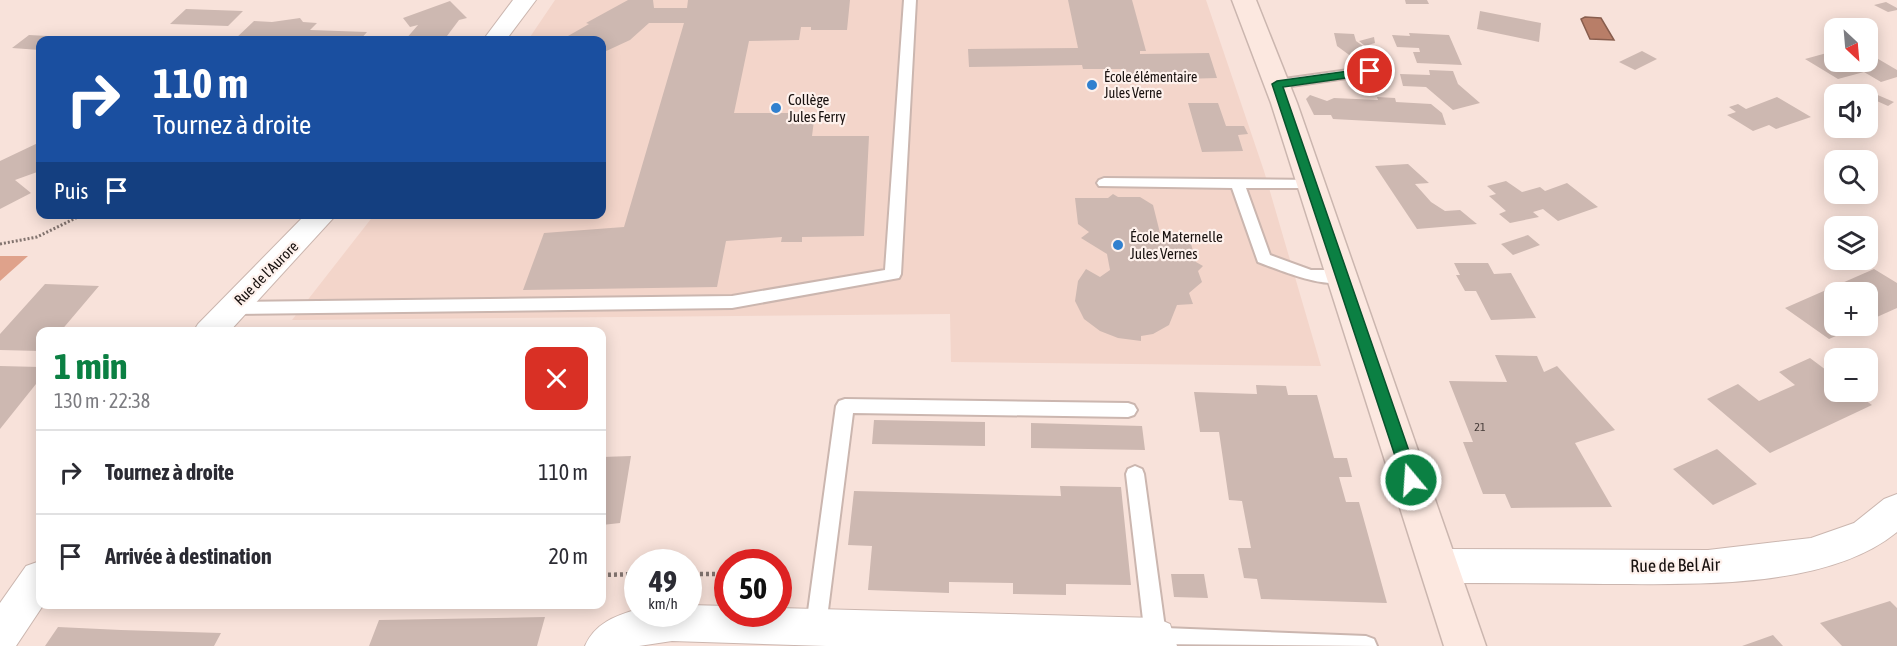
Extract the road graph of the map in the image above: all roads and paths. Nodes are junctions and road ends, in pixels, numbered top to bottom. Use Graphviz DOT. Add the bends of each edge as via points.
graph roads {
  1 [pos="525,0"];
  2 [pos="910,0"];
  3 [pos="1244,0"];
  4 [pos="497,36"];
  5 [pos="1370,71"];
  6 [pos="1277,84"];
  7 [pos="1104,183"];
  8 [pos="1311,183"];
  9 [pos="1238,184"];
  10 [pos="74,219"];
  11 [pos="318,219"];
  12 [pos="0,244"];
  13 [pos="1342,276"];
  14 [pos="231,308"];
  15 [pos="214,327"];
  16 [pos="1128,410"];
  17 [pos="1135,474"];
  18 [pos="1897,510"];
  19 [pos="1440,566"];
  20 [pos="624,574"];
  21 [pos="606,575"];
  22 [pos="36,584"];
  23 [pos="816,626"];
  24 [pos="0,636"];
  25 [pos="1157,642"];
  26 [pos="605,646"];
  27 [pos="1366,646"];
  28 [pos="1465,646"];
  1 -- 4 [label="street"];
  2 -- 14 [label="lane" via="893,274 732,302"];
  3 -- 6 [label="main road"];
  5 -- 6 [label="lane"];
  6 -- 8 [label="main road"];
  7 -- 9 [label="lane"];
  8 -- 9 [label="lane"];
  8 -- 13 [label="main road"];
  9 -- 13 [label="lane" via="1263,258 1310,276"];
  10 -- 12 [label="path" via="37,237"];
  11 -- 14 [label="street, Rue de l'Aurore"];
  13 -- 19 [label="main road"];
  14 -- 15 [label="street, Rue de l'Aurore"];
  16 -- 23 [label="lane" via="845,406"];
  17 -- 25 [label="lane"];
  18 -- 19 [label="street, Rue de Bel Air" via="1867,534 1812,555 1708,567"];
  19 -- 28 [label="main road"];
  20 -- 21 [label="path"];
  22 -- 24 [label="street"];
  23 -- 25 [label="street"];
  23 -- 26 [label="street" via="672,622 642,625 616,635"];
  25 -- 27 [label="lane"];
}
